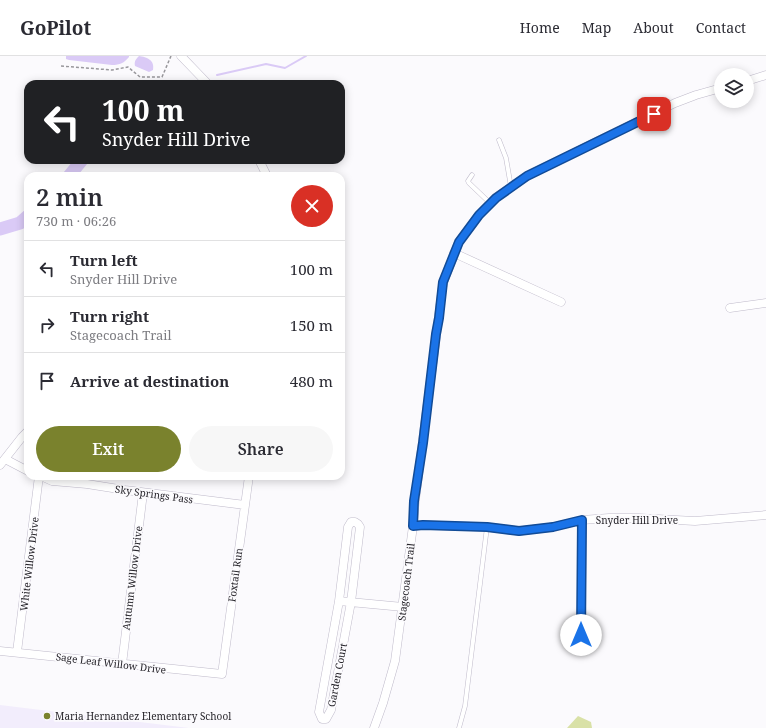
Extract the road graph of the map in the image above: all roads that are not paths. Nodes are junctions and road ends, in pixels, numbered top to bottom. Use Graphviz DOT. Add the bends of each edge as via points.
graph roads {
  1 [pos="181,56"];
  2 [pos="766,75"];
  3 [pos="754,79"];
  4 [pos="204,80"];
  5 [pos="714,90"];
  6 [pos="499,140"];
  7 [pos="472,175"];
  8 [pos="511,188"];
  9 [pos="490,203"];
  10 [pos="454,253"];
  11 [pos="561,302"];
  12 [pos="766,303"];
  13 [pos="730,308"];
  14 [pos="24,435"];
  15 [pos="2,462"];
  16 [pos="24,470"];
  17 [pos="39,480"];
  18 [pos="50,480"];
  19 [pos="248,480"];
  20 [pos="143,493"];
  21 [pos="245,505"];
  22 [pos="766,515"];
  23 [pos="582,520"];
  24 [pos="413,526"];
  25 [pos="487,527"];
  26 [pos="339,601"];
  27 [pos="352,602"];
  28 [pos="403,607"];
  29 [pos="581,650"];
  30 [pos="0,651"];
  31 [pos="17,652"];
  32 [pos="122,664"];
  33 [pos="222,674"];
  34 [pos="374,728"];
  35 [pos="459,728"];
  1 -- 4 [label="street"];
  2 -- 3 [label="street"];
  5 -- 8 [label="street, Stagecoach Trail" via="675,103 527,176"];
  6 -- 8 [label="lane" via="506,158"];
  7 -- 9 [label="lane" via="469,183"];
  8 -- 9 [label="street, Stagecoach Trail"];
  9 -- 10 [label="street, Stagecoach Trail" via="459,242"];
  10 -- 11 [label="street"];
  10 -- 24 [label="street, Stagecoach Trail" via="443,282 414,501"];
  12 -- 13 [label="street"];
  14 -- 15 [label="street"];
  15 -- 16 [label="street"];
  17 -- 31 [label="street, White Willow Drive"];
  18 -- 20 [label="street, Sky Springs Pass"];
  19 -- 21 [label="street, Foxtail Run"];
  20 -- 21 [label="street, Sky Springs Pass"];
  20 -- 32 [label="street, Autumn Willow Drive"];
  21 -- 33 [label="street, Foxtail Run"];
  22 -- 23 [label="street, Snyder Hill Drive" via="695,521 638,518"];
  23 -- 25 [label="street, Snyder Hill Drive" via="519,531"];
  23 -- 29 [label="street"];
  24 -- 25 [label="street, Snyder Hill Drive"];
  24 -- 28 [label="street, Stagecoach Trail"];
  25 -- 35 [label="lane" via="465,706"];
  26 -- 27 [label="street"];
  26 -- 27 [label="street, Garden Court" via="348,527 351,522 355,522 360,527"];
  26 -- 27 [label="street, Garden Court" via="319,712 322,719 326,719 331,710"];
  27 -- 28 [label="street"];
  28 -- 34 [label="street, Stagecoach Trail" via="396,661"];
  30 -- 31 [label="street, Sage Leaf Willow Drive"];
  31 -- 32 [label="street, Sage Leaf Willow Drive"];
  32 -- 33 [label="street, Sage Leaf Willow Drive"];
}
